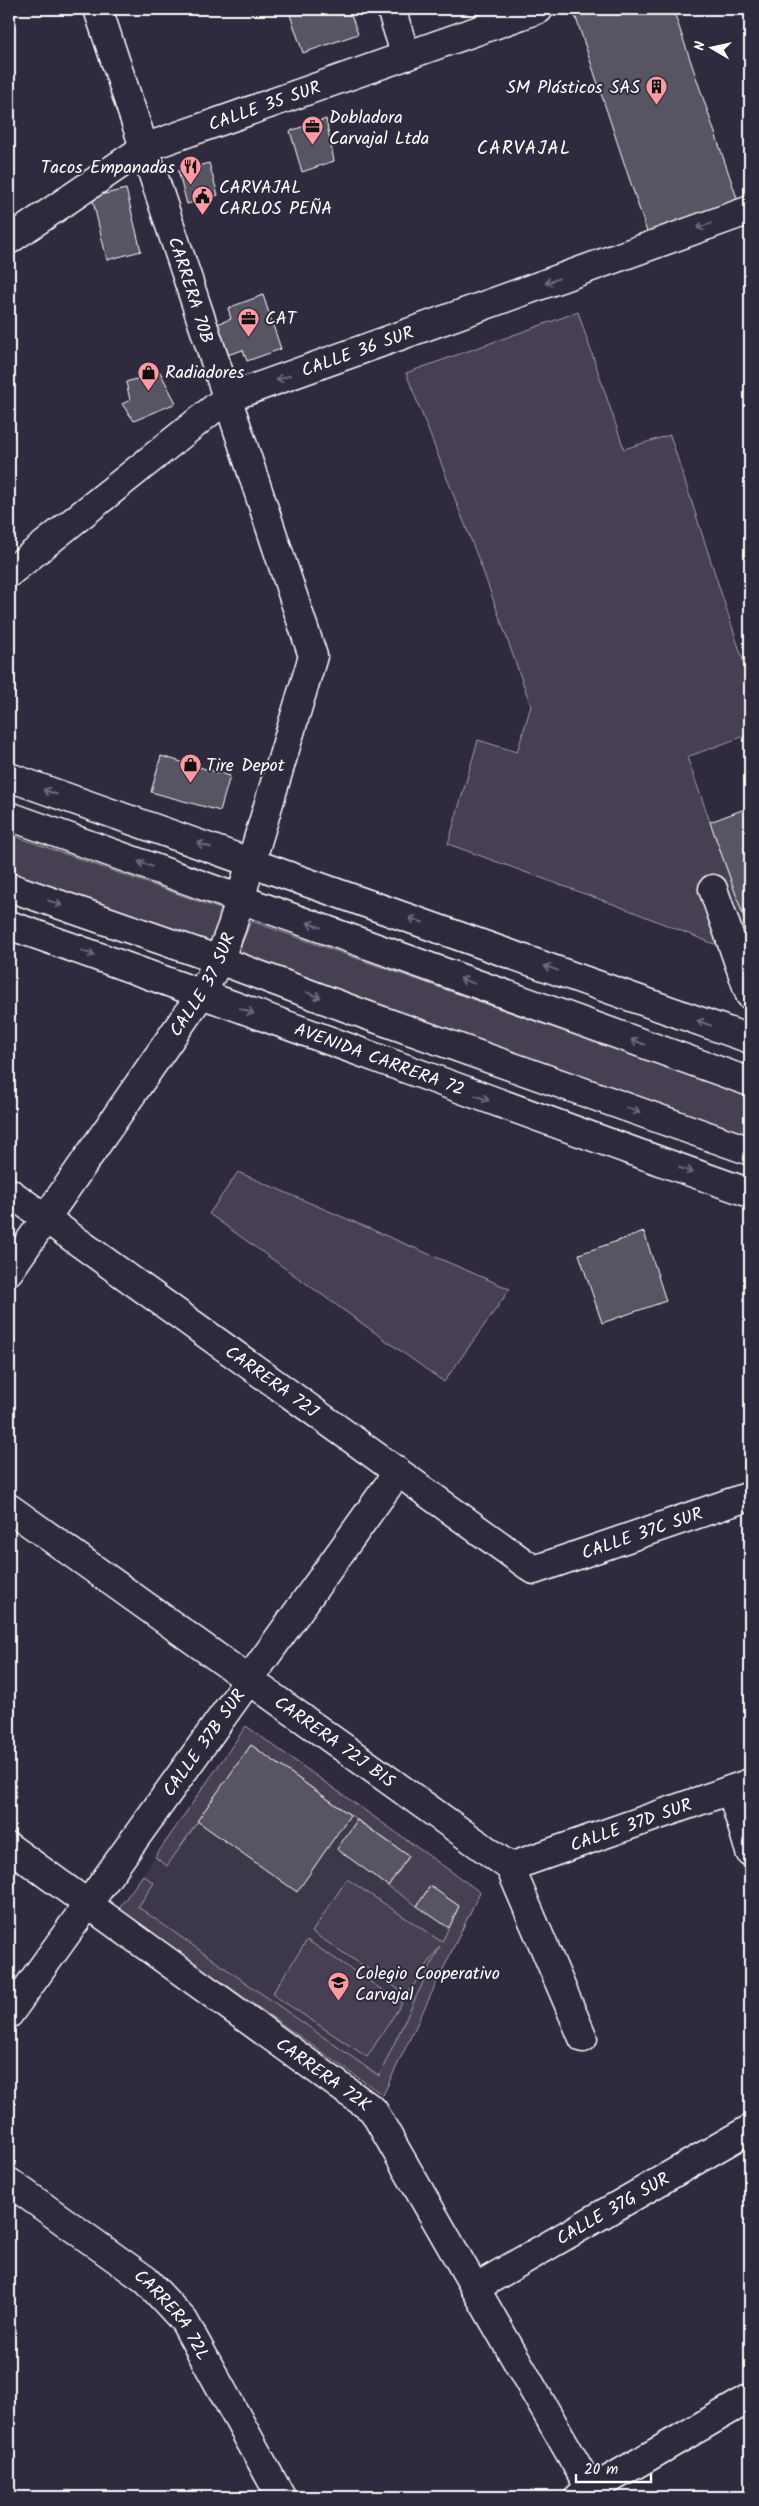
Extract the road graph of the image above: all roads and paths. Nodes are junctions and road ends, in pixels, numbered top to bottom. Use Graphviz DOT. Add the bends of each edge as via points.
graph roads {
  1 [pos="98,9"];
  2 [pos="391,9"];
  3 [pos="539,9"];
  4 [pos="406,56"];
  5 [pos="144,148"];
  6 [pos="750,210"];
  7 [pos="9,240"];
  8 [pos="227,398"];
  9 [pos="9,572"];
  10 [pos="313,656"];
  11 [pos="9,777"];
  12 [pos="9,816"];
  13 [pos="250,861"];
  14 [pos="9,887"];
  15 [pos="713,889"];
  16 [pos="240,898"];
  17 [pos="9,925"];
  18 [pos="462,936"];
  19 [pos="219,960"];
  20 [pos="202,993"];
  21 [pos="750,995"];
  22 [pos="529,1004"];
  23 [pos="750,1039"];
  24 [pos="750,1082"];
  25 [pos="570,1088"];
  26 [pos="750,1151"];
  27 [pos="654,1159"];
  28 [pos="9,1192"];
  29 [pos="750,1193"];
  30 [pos="45,1219"];
  31 [pos="9,1272"];
  32 [pos="398,1472"];
  33 [pos="750,1496"];
  34 [pos="9,1508"];
  35 [pos="534,1570"];
  36 [pos="249,1680"];
  37 [pos="740,1786"];
  38 [pos="9,1847"];
  39 [pos="750,1852"];
  40 [pos="510,1867"];
  41 [pos="88,1904"];
  42 [pos="9,2014"];
  43 [pos="582,2038"];
  44 [pos="750,2129"];
  45 [pos="9,2182"];
  46 [pos="475,2288"];
  47 [pos="750,2398"];
  48 [pos="588,2495"];
  49 [pos="281,2497"];
  1 -- 5 [label="main road, CARRERA 70B"];
  2 -- 4 [label="main road"];
  3 -- 4 [label="main road, CALLE 35 SUR"];
  4 -- 5 [label="main road, CALLE 35 SUR"];
  5 -- 7 [label="main road, CALLE 35 SUR"];
  5 -- 8 [label="main road, CARRERA 70B"];
  6 -- 8 [label="main road, CALLE 36 SUR, one-way"];
  8 -- 9 [label="main road, CALLE 36 SUR"];
  8 -- 10 [label="main road, CARRERA 70B"];
  10 -- 13 [label="main road, CALLE 37 SUR"];
  13 -- 11 [label="main road, one-way"];
  16 -- 12 [label="main road, one-way"];
  13 -- 16 [label="main road, CALLE 37 SUR"];
  18 -- 13 [label="main road, one-way"];
  14 -- 19 [label="main road, one-way"];
  15 -- 21 [label="main road"];
  16 -- 19 [label="main road, CALLE 37 SUR"];
  22 -- 16 [label="main road, one-way"];
  17 -- 20 [label="main road, AVENIDA CARRERA 72, one-way"];
  18 -- 22 [label="main road"];
  23 -- 18 [label="main road, one-way"];
  19 -- 20 [label="main road, CALLE 37 SUR"];
  19 -- 25 [label="main road, one-way"];
  20 -- 27 [label="main road, AVENIDA CARRERA 72, one-way"];
  20 -- 30 [label="main road, CALLE 37 SUR"];
  24 -- 22 [label="main road, one-way"];
  25 -- 26 [label="main road, one-way"];
  25 -- 27 [label="main road"];
  27 -- 29 [label="main road, AVENIDA CARRERA 72, one-way"];
  28 -- 30 [label="main road, CARRERA 72J"];
  30 -- 31 [label="main road, CALLE 37 SUR"];
  30 -- 32 [label="main road, CARRERA 72J"];
  32 -- 35 [label="main road, CARRERA 72J"];
  32 -- 36 [label="main road, CALLE 37B SUR"];
  33 -- 35 [label="main road, CALLE 37C SUR"];
  34 -- 36 [label="main road, CARRERA 72J BIS"];
  36 -- 40 [label="main road, CARRERA 72J BIS"];
  36 -- 41 [label="main road, CALLE 37B SUR"];
  37 -- 39 [label="main road"];
  37 -- 40 [label="main road, CALLE 37D SUR"];
  38 -- 41 [label="main road, CARRERA 72K"];
  40 -- 43 [label="main road"];
  41 -- 42 [label="main road, CALLE 37B SUR"];
  41 -- 46 [label="main road, CARRERA 72K" via="373,2110"];
  44 -- 46 [label="main road, CALLE 37G SUR"];
  45 -- 49 [label="main road, CARRERA 72L" via="146,2280 184,2321"];
  46 -- 48 [label="main road, CARRERA 72K"];
  47 -- 48 [label="main road"];
}
